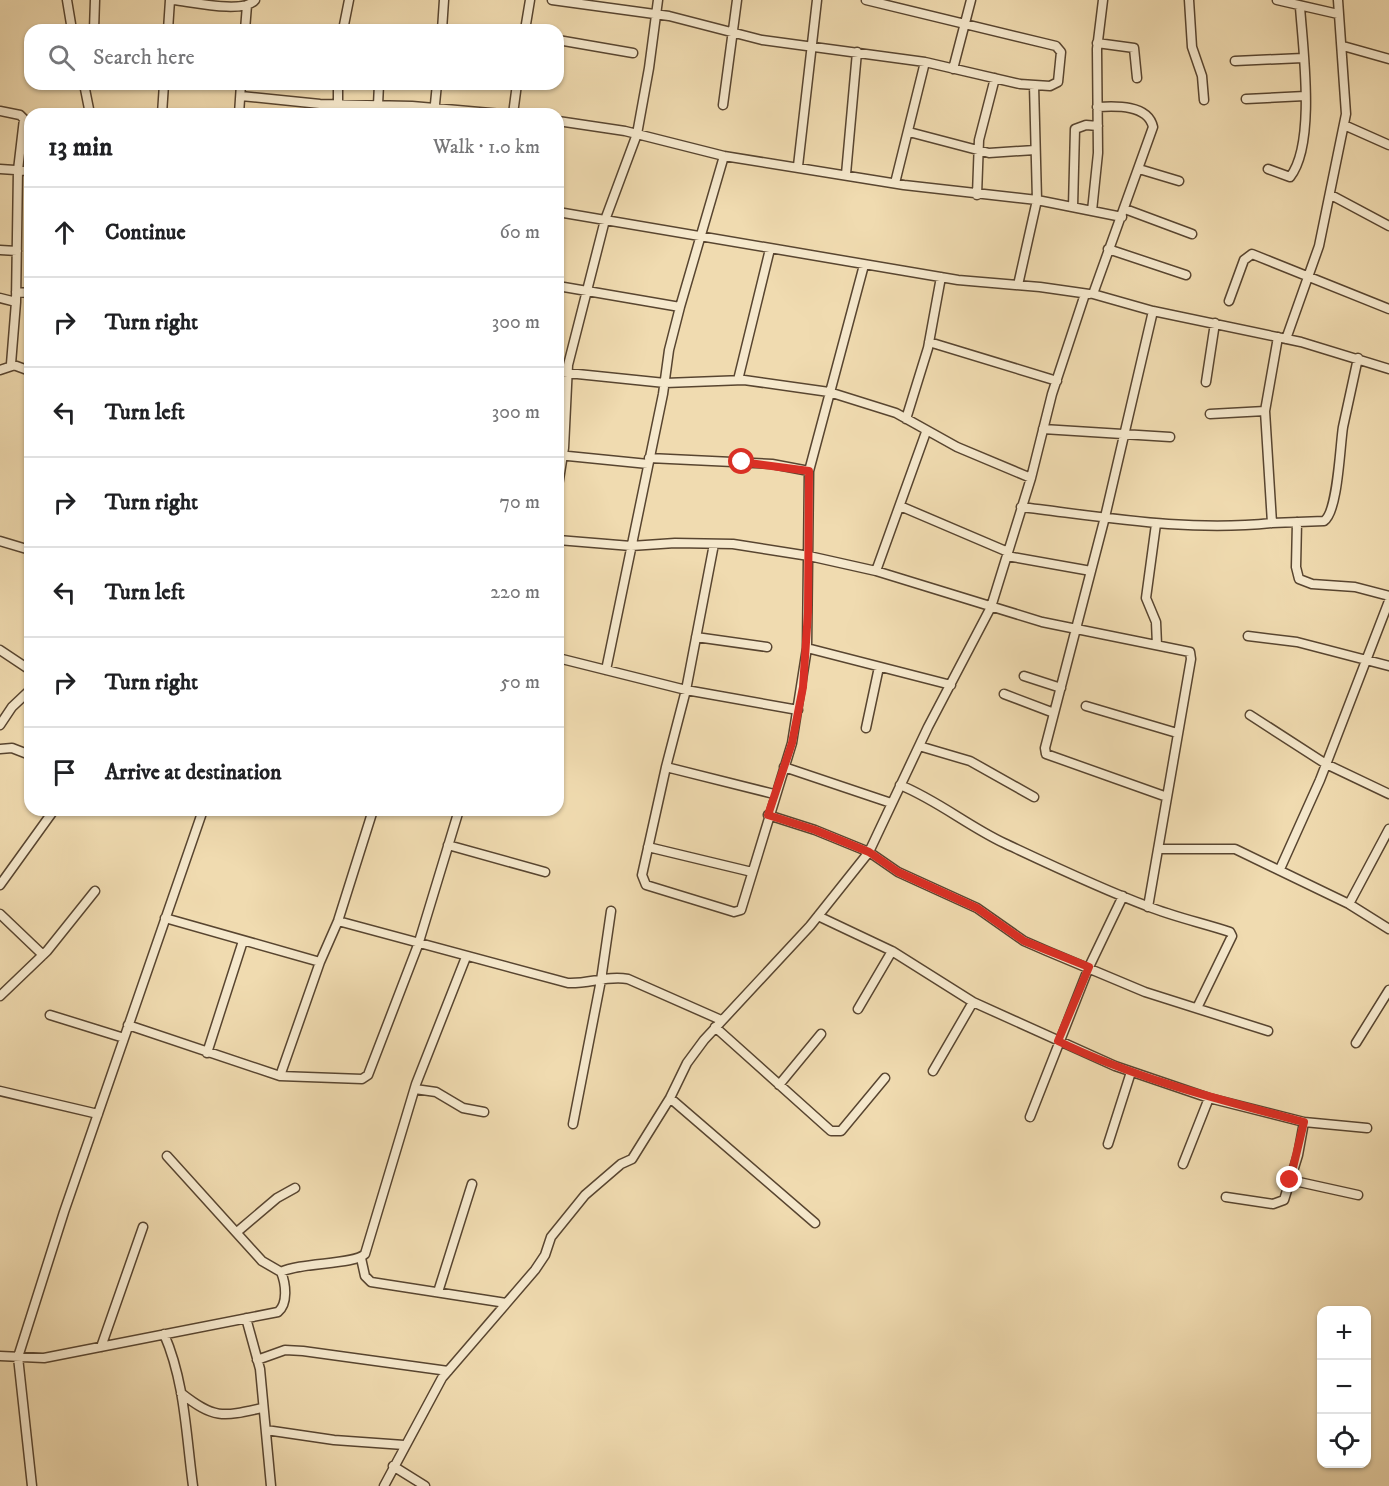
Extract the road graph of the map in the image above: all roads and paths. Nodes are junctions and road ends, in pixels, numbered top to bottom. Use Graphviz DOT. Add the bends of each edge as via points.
graph roads {
  1 [pos="67,0"];
  2 [pos="95,0"];
  3 [pos="172,0"];
  4 [pos="349,0"];
  5 [pos="444,0"];
  6 [pos="530,0"];
  7 [pos="552,0"];
  8 [pos="658,0"];
  9 [pos="737,0"];
  10 [pos="817,0"];
  11 [pos="866,0"];
  12 [pos="971,0"];
  13 [pos="1103,0"];
  14 [pos="1189,0"];
  15 [pos="1277,0"];
  16 [pos="1338,0"];
  17 [pos="207,2"];
  18 [pos="251,3"];
  19 [pos="1300,7"];
  20 [pos="655,14"];
  21 [pos="1338,14"];
  22 [pos="71,24"];
  23 [pos="94,24"];
  24 [pos="169,24"];
  25 [pos="246,24"];
  26 [pos="344,24"];
  27 [pos="442,24"];
  28 [pos="526,24"];
  29 [pos="965,24"];
  30 [pos="732,33"];
  31 [pos="564,41"];
  32 [pos="1097,43"];
  33 [pos="1342,46"];
  34 [pos="810,47"];
  35 [pos="857,52"];
  36 [pos="633,53"];
  37 [pos="1303,58"];
  38 [pos="1389,59"];
  39 [pos="1235,61"];
  40 [pos="925,62"];
  41 [pos="953,69"];
  42 [pos="995,78"];
  43 [pos="1137,78"];
  44 [pos="1034,86"];
  45 [pos="85,90"];
  46 [pos="164,90"];
  47 [pos="242,90"];
  48 [pos="338,90"];
  49 [pos="379,90"];
  50 [pos="437,90"];
  51 [pos="516,90"];
  52 [pos="241,96"];
  53 [pos="1305,96"];
  54 [pos="1246,99"];
  55 [pos="1204,100"];
  56 [pos="338,104"];
  57 [pos="378,105"];
  58 [pos="723,105"];
  59 [pos="1097,107"];
  60 [pos="89,108"];
  61 [pos="162,108"];
  62 [pos="240,108"];
  63 [pos="406,108"];
  64 [pos="435,108"];
  65 [pos="514,108"];
  66 [pos="0,111"];
  67 [pos="564,122"];
  68 [pos="1344,125"];
  69 [pos="1098,126"];
  70 [pos="909,132"];
  71 [pos="637,134"];
  72 [pos="1389,145"];
  73 [pos="1035,150"];
  74 [pos="977,151"];
  75 [pos="724,156"];
  76 [pos="798,166"];
  77 [pos="1139,169"];
  78 [pos="1268,169"];
  79 [pos="0,170"];
  80 [pos="18,170"];
  81 [pos="24,170"];
  82 [pos="846,174"];
  83 [pos="1179,181"];
  84 [pos="895,183"];
  85 [pos="977,195"];
  86 [pos="1331,195"];
  87 [pos="1037,200"];
  88 [pos="1073,207"];
  89 [pos="1092,211"];
  90 [pos="564,213"];
  91 [pos="1123,213"];
  92 [pos="605,220"];
  93 [pos="1389,226"];
  94 [pos="1192,234"];
  95 [pos="701,238"];
  96 [pos="770,249"];
  97 [pos="1108,249"];
  98 [pos="0,250"];
  99 [pos="17,250"];
  100 [pos="864,265"];
  101 [pos="1186,275"];
  102 [pos="1308,275"];
  103 [pos="941,277"];
  104 [pos="1018,285"];
  105 [pos="564,287"];
  106 [pos="585,291"];
  107 [pos="24,294"];
  108 [pos="1089,294"];
  109 [pos="0,297"];
  110 [pos="16,297"];
  111 [pos="1229,301"];
  112 [pos="680,307"];
  113 [pos="1389,309"];
  114 [pos="1153,311"];
  115 [pos="1215,323"];
  116 [pos="1282,338"];
  117 [pos="929,342"];
  118 [pos="1358,358"];
  119 [pos="12,366"];
  120 [pos="24,369"];
  121 [pos="1389,369"];
  122 [pos="0,370"];
  123 [pos="564,373"];
  124 [pos="568,373"];
  125 [pos="738,380"];
  126 [pos="1057,381"];
  127 [pos="1206,382"];
  128 [pos="665,383"];
  129 [pos="829,392"];
  130 [pos="1265,411"];
  131 [pos="564,414"];
  132 [pos="1209,414"];
  133 [pos="906,419"];
  134 [pos="1043,429"];
  135 [pos="926,432"];
  136 [pos="1123,435"];
  137 [pos="1170,437"];
  138 [pos="564,455"];
  139 [pos="649,461"];
  140 [pos="809,471"];
  141 [pos="1031,478"];
  142 [pos="900,506"];
  143 [pos="1022,507"];
  144 [pos="1105,517"];
  145 [pos="1297,522"];
  146 [pos="1272,523"];
  147 [pos="1156,524"];
  148 [pos="564,540"];
  149 [pos="0,541"];
  150 [pos="714,544"];
  151 [pos="632,546"];
  152 [pos="24,547"];
  153 [pos="1007,554"];
  154 [pos="809,556"];
  155 [pos="876,571"];
  156 [pos="1091,571"];
  157 [pos="1389,596"];
  158 [pos="1389,601"];
  159 [pos="991,607"];
  160 [pos="1077,628"];
  161 [pos="1248,636"];
  162 [pos="696,637"];
  163 [pos="1157,645"];
  164 [pos="767,647"];
  165 [pos="807,648"];
  166 [pos="0,650"];
  167 [pos="1368,659"];
  168 [pos="564,660"];
  169 [pos="24,666"];
  170 [pos="1389,666"];
  171 [pos="879,668"];
  172 [pos="606,670"];
  173 [pos="1024,676"];
  174 [pos="951,685"];
  175 [pos="1061,688"];
  176 [pos="686,690"];
  177 [pos="1004,694"];
  178 [pos="24,696"];
  179 [pos="1086,706"];
  180 [pos="798,710"];
  181 [pos="1054,713"];
  182 [pos="1250,716"];
  183 [pos="0,725"];
  184 [pos="866,728"];
  185 [pos="1177,733"];
  186 [pos="919,746"];
  187 [pos="2,747"];
  188 [pos="24,753"];
  189 [pos="1326,764"];
  190 [pos="784,766"];
  191 [pos="666,767"];
  192 [pos="900,785"];
  193 [pos="774,794"];
  194 [pos="1389,794"];
  195 [pos="1034,797"];
  196 [pos="1167,797"];
  197 [pos="891,803"];
  198 [pos="768,815"];
  199 [pos="50,816"];
  200 [pos="201,816"];
  201 [pos="371,816"];
  202 [pos="457,816"];
  203 [pos="1389,829"];
  204 [pos="448,845"];
  205 [pos="648,847"];
  206 [pos="1158,849"];
  207 [pos="869,852"];
  208 [pos="1280,869"];
  209 [pos="545,872"];
  210 [pos="752,872"];
  211 [pos="0,885"];
  212 [pos="95,891"];
  213 [pos="1122,896"];
  214 [pos="1349,904"];
  215 [pos="1148,907"];
  216 [pos="611,911"];
  217 [pos="0,914"];
  218 [pos="818,916"];
  219 [pos="165,918"];
  220 [pos="338,921"];
  221 [pos="1389,929"];
  222 [pos="243,941"];
  223 [pos="418,945"];
  224 [pos="892,951"];
  225 [pos="43,955"];
  226 [pos="466,957"];
  227 [pos="320,962"];
  228 [pos="1089,967"];
  229 [pos="601,980"];
  230 [pos="1389,990"];
  231 [pos="0,996"];
  232 [pos="973,1002"];
  233 [pos="1197,1008"];
  234 [pos="858,1009"];
  235 [pos="50,1015"];
  236 [pos="718,1024"];
  237 [pos="128,1025"];
  238 [pos="1268,1031"];
  239 [pos="821,1034"];
  240 [pos="124,1038"];
  241 [pos="1058,1041"];
  242 [pos="1356,1043"];
  243 [pos="207,1053"];
  244 [pos="933,1071"];
  245 [pos="1131,1072"];
  246 [pos="280,1076"];
  247 [pos="885,1078"];
  248 [pos="779,1085"];
  249 [pos="415,1089"];
  250 [pos="0,1091"];
  251 [pos="670,1098"];
  252 [pos="1209,1098"];
  253 [pos="484,1112"];
  254 [pos="98,1114"];
  255 [pos="1030,1117"];
  256 [pos="1304,1122"];
  257 [pos="573,1124"];
  258 [pos="1366,1128"];
  259 [pos="1108,1144"];
  260 [pos="167,1156"];
  261 [pos="1183,1164"];
  262 [pos="1290,1180"];
  263 [pos="472,1184"];
  264 [pos="295,1188"];
  265 [pos="1358,1195"];
  266 [pos="1226,1197"];
  267 [pos="815,1223"];
  268 [pos="143,1227"];
  269 [pos="237,1232"];
  270 [pos="361,1258"];
  271 [pos="281,1272"];
  272 [pos="438,1292"];
  273 [pos="506,1303"];
  274 [pos="246,1318"];
  275 [pos="164,1334"];
  276 [pos="101,1347"];
  277 [pos="0,1356"];
  278 [pos="18,1357"];
  279 [pos="257,1360"];
  280 [pos="448,1371"];
  281 [pos="181,1393"];
  282 [pos="262,1408"];
  283 [pos="266,1430"];
  284 [pos="404,1445"];
  285 [pos="393,1466"];
  286 [pos="32,1486"];
  287 [pos="193,1486"];
  288 [pos="271,1486"];
  289 [pos="384,1486"];
  290 [pos="425,1486"];
  1 -- 22 [label="street"];
  2 -- 23 [label="street"];
  3 -- 17 [label="street"];
  3 -- 24 [label="street"];
  4 -- 26 [label="street"];
  5 -- 27 [label="street"];
  6 -- 28 [label="street"];
  7 -- 20 [label="street"];
  8 -- 20 [label="street"];
  9 -- 30 [label="street"];
  10 -- 34 [label="street"];
  11 -- 29 [label="street"];
  12 -- 29 [label="street"];
  13 -- 32 [label="street"];
  14 -- 55 [label="street" via="1192,47 1202,76"];
  15 -- 19 [label="street"];
  16 -- 21 [label="street"];
  17 -- 18 [label="street"];
  18 -- 25 [label="street"];
  19 -- 21 [label="street"];
  19 -- 37 [label="street"];
  20 -- 30 [label="street"];
  20 -- 71 [label="street"];
  21 -- 33 [label="street"];
  29 -- 41 [label="street"];
  29 -- 44 [label="street" via="1060,48 1058,82"];
  30 -- 34 [label="street"];
  30 -- 58 [label="street"];
  31 -- 36 [label="street"];
  32 -- 43 [label="street" via="1134,48"];
  32 -- 59 [label="street"];
  33 -- 38 [label="street"];
  33 -- 68 [label="street"];
  34 -- 35 [label="street"];
  34 -- 76 [label="street"];
  35 -- 40 [label="street"];
  35 -- 82 [label="street"];
  37 -- 39 [label="street"];
  37 -- 53 [label="street"];
  40 -- 41 [label="street"];
  40 -- 70 [label="street"];
  41 -- 42 [label="street"];
  42 -- 44 [label="street"];
  42 -- 74 [label="street"];
  44 -- 73 [label="street"];
  45 -- 60 [label="street"];
  46 -- 61 [label="street"];
  47 -- 52 [label="street"];
  48 -- 56 [label="street"];
  49 -- 57 [label="street"];
  50 -- 64 [label="street"];
  51 -- 65 [label="street"];
  52 -- 56 [label="street"];
  52 -- 62 [label="street"];
  53 -- 54 [label="street"];
  53 -- 78 [label="street" via="1302,153 1295,171 1286,178"];
  56 -- 57 [label="street"];
  57 -- 63 [label="street"];
  59 -- 69 [label="street"];
  59 -- 77 [label="street" via="1131,108 1152,122"];
  66 -- 80 [label="street" via="20,114 24,119"];
  67 -- 71 [label="street"];
  68 -- 72 [label="street"];
  68 -- 86 [label="street"];
  69 -- 88 [label="street" via="1075,129"];
  69 -- 89 [label="street"];
  70 -- 74 [label="street"];
  70 -- 84 [label="street"];
  71 -- 75 [label="street"];
  71 -- 92 [label="street"];
  73 -- 74 [label="street"];
  73 -- 87 [label="street"];
  74 -- 85 [label="street"];
  75 -- 76 [label="street"];
  75 -- 95 [label="street"];
  76 -- 82 [label="street"];
  77 -- 83 [label="street"];
  77 -- 91 [label="street"];
  79 -- 80 [label="street"];
  80 -- 81 [label="street"];
  80 -- 99 [label="street"];
  82 -- 84 [label="street"];
  84 -- 85 [label="street"];
  85 -- 87 [label="street"];
  86 -- 93 [label="street"];
  86 -- 102 [label="street"];
  87 -- 88 [label="street"];
  87 -- 104 [label="street"];
  88 -- 89 [label="street"];
  89 -- 91 [label="street"];
  90 -- 92 [label="street"];
  91 -- 94 [label="street"];
  91 -- 97 [label="street"];
  92 -- 95 [label="street"];
  92 -- 106 [label="street"];
  95 -- 96 [label="street"];
  95 -- 112 [label="street"];
  96 -- 100 [label="street"];
  96 -- 125 [label="street"];
  97 -- 101 [label="street"];
  97 -- 108 [label="street"];
  98 -- 99 [label="street"];
  99 -- 110 [label="street"];
  100 -- 103 [label="street"];
  100 -- 129 [label="street"];
  102 -- 111 [label="street" via="1252,254 1244,260"];
  102 -- 113 [label="street"];
  102 -- 116 [label="street"];
  103 -- 104 [label="street"];
  103 -- 117 [label="street"];
  104 -- 108 [label="street"];
  105 -- 106 [label="street"];
  106 -- 112 [label="street"];
  106 -- 124 [label="street"];
  107 -- 110 [label="street"];
  108 -- 114 [label="street"];
  108 -- 126 [label="street"];
  109 -- 110 [label="street"];
  110 -- 119 [label="street"];
  112 -- 128 [label="street"];
  114 -- 115 [label="street"];
  114 -- 136 [label="street"];
  115 -- 116 [label="street"];
  115 -- 127 [label="street"];
  116 -- 118 [label="street"];
  116 -- 130 [label="street"];
  117 -- 126 [label="street"];
  117 -- 133 [label="street"];
  118 -- 121 [label="street"];
  118 -- 145 [label="street" via="1329,515 1324,521"];
  119 -- 120 [label="street"];
  119 -- 122 [label="street"];
  123 -- 124 [label="street"];
  124 -- 128 [label="street"];
  124 -- 131 [label="street"];
  125 -- 128 [label="street"];
  125 -- 129 [label="street"];
  126 -- 134 [label="street"];
  128 -- 139 [label="street"];
  129 -- 133 [label="street"];
  129 -- 140 [label="street"];
  130 -- 132 [label="street"];
  130 -- 146 [label="street"];
  133 -- 135 [label="street"];
  134 -- 136 [label="street"];
  134 -- 141 [label="street"];
  135 -- 141 [label="street"];
  135 -- 142 [label="street"];
  136 -- 137 [label="street"];
  136 -- 144 [label="street"];
  138 -- 139 [label="street"];
  139 -- 140 [label="street" via="772,464"];
  139 -- 151 [label="street"];
  140 -- 154 [label="street"];
  141 -- 143 [label="street"];
  142 -- 153 [label="street"];
  142 -- 155 [label="street"];
  143 -- 144 [label="street"];
  143 -- 153 [label="street"];
  144 -- 147 [label="street"];
  144 -- 156 [label="street"];
  145 -- 146 [label="street"];
  145 -- 157 [label="street" via="1299,579"];
  146 -- 147 [label="street" via="1220,528"];
  147 -- 163 [label="street" via="1146,598 1156,622"];
  148 -- 151 [label="street"];
  149 -- 152 [label="street"];
  150 -- 151 [label="street"];
  150 -- 154 [label="street"];
  150 -- 162 [label="street"];
  151 -- 172 [label="street"];
  153 -- 156 [label="street"];
  153 -- 159 [label="street"];
  154 -- 155 [label="street"];
  154 -- 165 [label="street"];
  155 -- 159 [label="street"];
  156 -- 160 [label="street"];
  158 -- 167 [label="street"];
  159 -- 160 [label="street"];
  159 -- 174 [label="street"];
  160 -- 163 [label="street"];
  160 -- 175 [label="street"];
  161 -- 167 [label="street" via="1297,642"];
  162 -- 164 [label="street"];
  162 -- 176 [label="street"];
  163 -- 185 [label="street" via="1192,655"];
  165 -- 171 [label="street"];
  165 -- 180 [label="street"];
  166 -- 169 [label="street"];
  167 -- 170 [label="street"];
  167 -- 189 [label="street"];
  168 -- 172 [label="street"];
  171 -- 174 [label="street"];
  171 -- 184 [label="street"];
  172 -- 176 [label="street"];
  173 -- 175 [label="street"];
  174 -- 186 [label="street"];
  175 -- 181 [label="street"];
  176 -- 180 [label="street"];
  176 -- 191 [label="street"];
  177 -- 181 [label="street"];
  178 -- 183 [label="street"];
  179 -- 185 [label="street"];
  180 -- 190 [label="street"];
  181 -- 196 [label="street" via="1046,754"];
  182 -- 189 [label="street"];
  185 -- 196 [label="street"];
  186 -- 192 [label="street"];
  186 -- 195 [label="street" via="970,761"];
  187 -- 188 [label="street"];
  189 -- 194 [label="street"];
  189 -- 208 [label="street"];
  190 -- 193 [label="street"];
  190 -- 197 [label="street"];
  191 -- 193 [label="street"];
  191 -- 205 [label="street"];
  192 -- 197 [label="street"];
  192 -- 213 [label="street" via="923,794 1004,843"];
  193 -- 198 [label="street"];
  196 -- 206 [label="street"];
  197 -- 207 [label="street"];
  198 -- 207 [label="street"];
  198 -- 210 [label="street"];
  199 -- 211 [label="street"];
  200 -- 219 [label="street"];
  201 -- 220 [label="street"];
  202 -- 204 [label="street"];
  203 -- 214 [label="street"];
  204 -- 209 [label="street"];
  204 -- 223 [label="street"];
  205 -- 210 [label="street"];
  205 -- 210 [label="street" via="642,874 646,885 734,912 741,910"];
  206 -- 208 [label="street" via="1235,849"];
  206 -- 215 [label="street"];
  207 -- 218 [label="street"];
  207 -- 228 [label="street" via="898,872 977,908 1024,941"];
  208 -- 214 [label="street"];
  212 -- 225 [label="street"];
  213 -- 215 [label="street"];
  213 -- 228 [label="street"];
  214 -- 221 [label="street"];
  215 -- 233 [label="street" via="1231,934"];
  216 -- 229 [label="street"];
  217 -- 225 [label="street"];
  218 -- 224 [label="street"];
  218 -- 236 [label="street"];
  219 -- 222 [label="street"];
  219 -- 237 [label="street"];
  220 -- 223 [label="street"];
  220 -- 227 [label="street"];
  222 -- 227 [label="street"];
  222 -- 243 [label="street"];
  223 -- 226 [label="street"];
  223 -- 246 [label="street" via="365,1078"];
  224 -- 232 [label="street"];
  224 -- 234 [label="street"];
  225 -- 231 [label="street"];
  226 -- 229 [label="street" via="568,983"];
  226 -- 249 [label="street"];
  227 -- 246 [label="street"];
  228 -- 233 [label="street" via="1145,992"];
  228 -- 241 [label="street"];
  229 -- 236 [label="street" via="616,976 628,979"];
  229 -- 257 [label="street"];
  230 -- 242 [label="street"];
  232 -- 241 [label="street"];
  232 -- 244 [label="street"];
  233 -- 238 [label="street"];
  235 -- 240 [label="street"];
  236 -- 248 [label="street"];
  236 -- 251 [label="street" via="687,1063"];
  237 -- 240 [label="street"];
  237 -- 243 [label="street"];
  239 -- 248 [label="street"];
  240 -- 254 [label="street"];
  241 -- 245 [label="street"];
  241 -- 255 [label="street"];
  243 -- 246 [label="street"];
  245 -- 252 [label="street"];
  245 -- 259 [label="street"];
  247 -- 248 [label="street" via="838,1132 828,1130"];
  249 -- 253 [label="street" via="436,1092 463,1108"];
  249 -- 270 [label="street"];
  250 -- 254 [label="street"];
  251 -- 267 [label="street"];
  251 -- 273 [label="street" via="632,1159 585,1195 551,1237 535,1270"];
  252 -- 256 [label="street"];
  252 -- 261 [label="street"];
  254 -- 278 [label="street"];
  256 -- 258 [label="street"];
  256 -- 262 [label="street"];
  260 -- 269 [label="street"];
  262 -- 265 [label="street"];
  262 -- 266 [label="street" via="1284,1200 1278,1203"];
  263 -- 272 [label="street"];
  264 -- 269 [label="street"];
  268 -- 276 [label="street"];
  269 -- 271 [label="street" via="262,1260"];
  270 -- 271 [label="street"];
  270 -- 272 [label="street" via="365,1276 371,1282"];
  271 -- 274 [label="street" via="285,1304 282,1309"];
  272 -- 273 [label="street"];
  273 -- 280 [label="street"];
  274 -- 275 [label="street"];
  274 -- 279 [label="street"];
  275 -- 276 [label="street"];
  275 -- 281 [label="street" via="175,1358"];
  276 -- 278 [label="street" via="44,1358"];
  277 -- 278 [label="street"];
  278 -- 286 [label="street"];
  279 -- 280 [label="street" via="285,1350 303,1351"];
  279 -- 282 [label="street"];
  280 -- 284 [label="street"];
  281 -- 282 [label="street" via="210,1413 222,1416"];
  281 -- 287 [label="street"];
  282 -- 283 [label="street"];
  283 -- 284 [label="street"];
  283 -- 288 [label="street"];
  284 -- 285 [label="street"];
  285 -- 289 [label="street"];
  285 -- 290 [label="street"];
}
